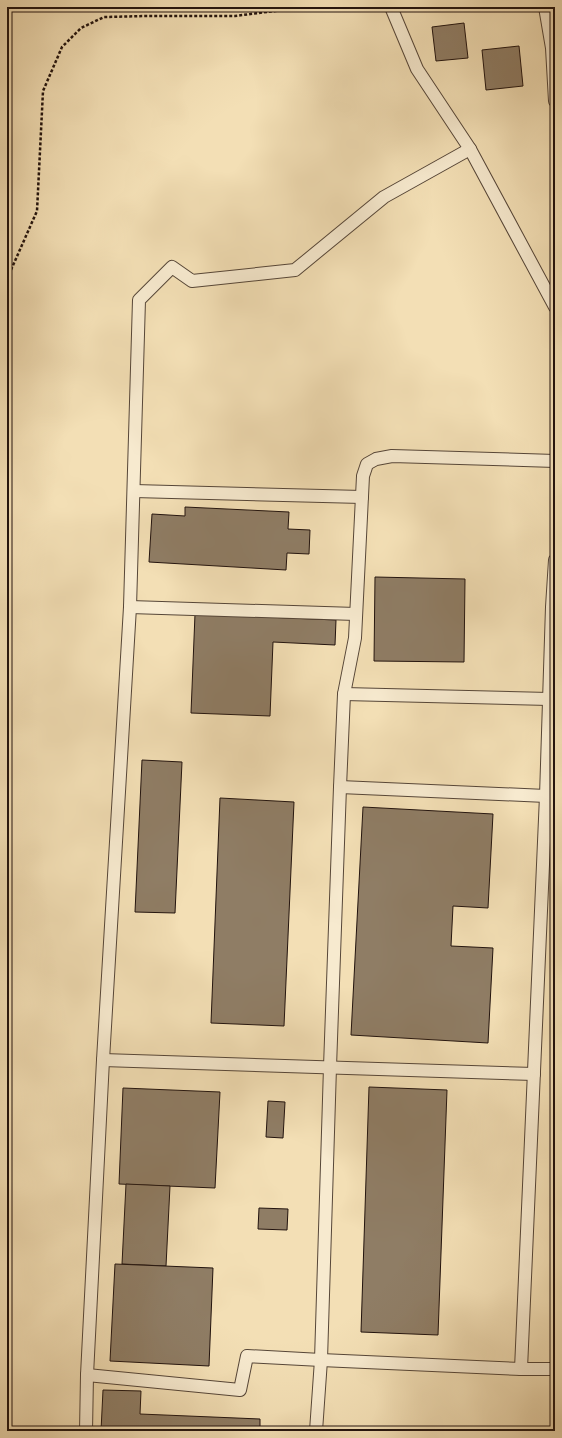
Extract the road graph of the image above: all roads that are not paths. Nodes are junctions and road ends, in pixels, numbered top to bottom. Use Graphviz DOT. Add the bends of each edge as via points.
graph roads {
  1 [pos="391,7"];
  2 [pos="545,7"];
  3 [pos="555,101"];
  4 [pos="470,149"];
  5 [pos="555,307"];
  6 [pos="555,461"];
  7 [pos="134,491"];
  8 [pos="362,498"];
  9 [pos="555,560"];
  10 [pos="130,607"];
  11 [pos="553,607"];
  12 [pos="356,614"];
  13 [pos="344,694"];
  14 [pos="549,699"];
  15 [pos="340,787"];
  16 [pos="546,796"];
  17 [pos="103,1060"];
  18 [pos="330,1067"];
  19 [pos="534,1074"];
  20 [pos="321,1360"];
  21 [pos="555,1368"];
  22 [pos="520,1369"];
  23 [pos="87,1375"];
  24 [pos="86,1431"];
  25 [pos="316,1431"];
  1 -- 4 [label="lane" via="417,69"];
  2 -- 3 [label="lane" via="552,48"];
  4 -- 5 [label="lane"];
  4 -- 7 [label="lane" via="384,197 295,270 192,281 172,267 139,300"];
  6 -- 8 [label="lane" via="387,456 367,464 363,476"];
  7 -- 8 [label="lane"];
  7 -- 10 [label="lane"];
  8 -- 12 [label="lane"];
  9 -- 11 [label="lane"];
  10 -- 12 [label="lane"];
  10 -- 17 [label="lane"];
  11 -- 14 [label="lane"];
  12 -- 13 [label="lane" via="355,638"];
  13 -- 14 [label="lane"];
  13 -- 15 [label="lane"];
  14 -- 16 [label="lane"];
  15 -- 16 [label="lane"];
  15 -- 18 [label="lane"];
  16 -- 19 [label="lane"];
  17 -- 18 [label="lane"];
  17 -- 23 [label="lane"];
  18 -- 19 [label="lane"];
  18 -- 20 [label="lane"];
  19 -- 22 [label="lane"];
  20 -- 22 [label="lane"];
  20 -- 23 [label="lane" via="247,1356 240,1390"];
  20 -- 25 [label="lane"];
  21 -- 22 [label="lane"];
  23 -- 24 [label="lane"];
}
